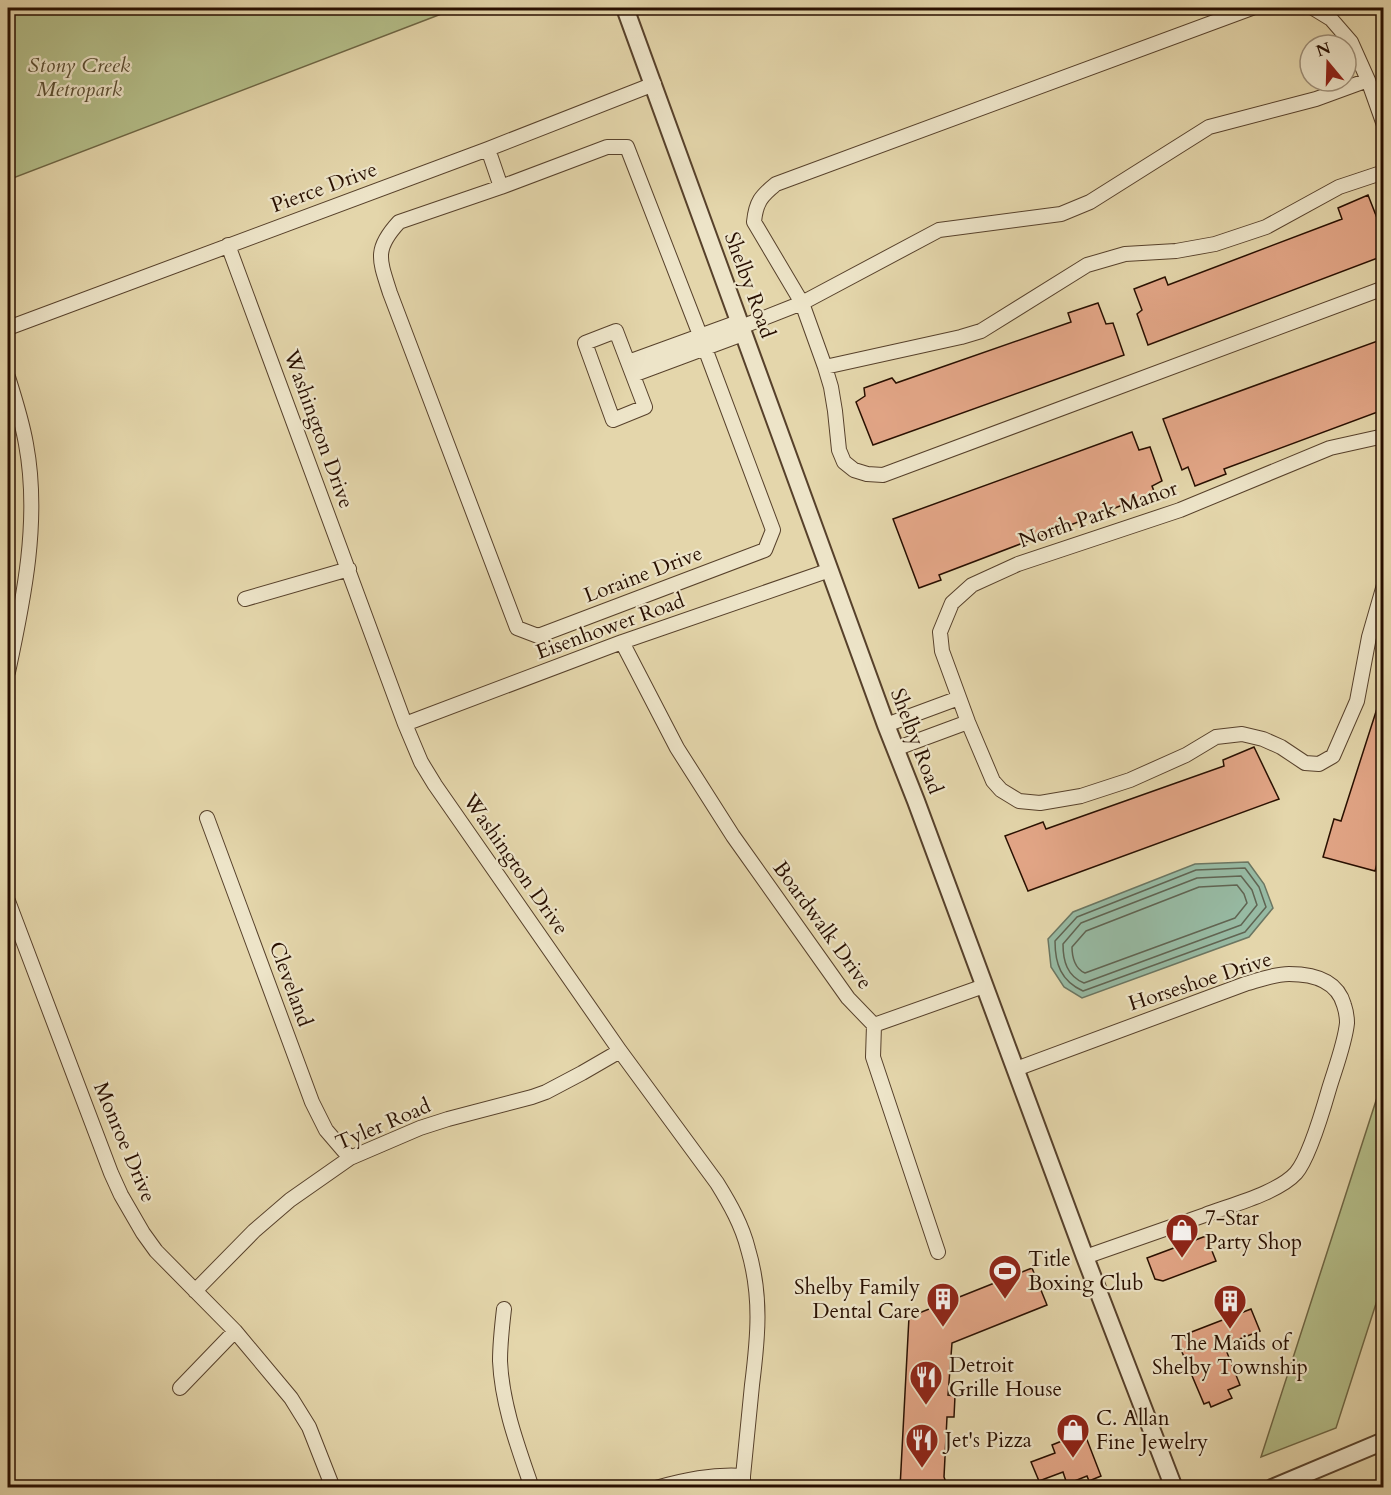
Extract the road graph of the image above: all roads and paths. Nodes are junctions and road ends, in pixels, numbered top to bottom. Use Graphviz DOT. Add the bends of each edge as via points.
graph roads {
  1 [pos="625,8"];
  2 [pos="1252,8"];
  3 [pos="1313,8"];
  4 [pos="1368,80"];
  5 [pos="654,84"];
  6 [pos="1383,125"];
  7 [pos="488,149"];
  8 [pos="1383,172"];
  9 [pos="501,187"];
  10 [pos="228,245"];
  11 [pos="1383,288"];
  12 [pos="802,303"];
  13 [pos="8,328"];
  14 [pos="741,328"];
  15 [pos="702,341"];
  16 [pos="825,367"];
  17 [pos="631,368"];
  18 [pos="8,377"];
  19 [pos="1383,436"];
  20 [pos="349,569"];
  21 [pos="830,570"];
  22 [pos="1383,585"];
  23 [pos="245,599"];
  24 [pos="622,642"];
  25 [pos="8,672"];
  26 [pos="959,698"];
  27 [pos="968,722"];
  28 [pos="405,724"];
  29 [pos="886,724"];
  30 [pos="895,748"];
  31 [pos="207,818"];
  32 [pos="8,901"];
  33 [pos="984,986"];
  34 [pos="874,1025"];
  35 [pos="620,1051"];
  36 [pos="1016,1069"];
  37 [pos="350,1158"];
  38 [pos="938,1252"];
  39 [pos="1084,1257"];
  40 [pos="195,1291"];
  41 [pos="504,1310"];
  42 [pos="235,1331"];
  43 [pos="180,1388"];
  44 [pos="1383,1441"];
  45 [pos="743,1482"];
  46 [pos="333,1488"];
  47 [pos="532,1488"];
  48 [pos="656,1488"];
  49 [pos="1174,1488"];
  50 [pos="1272,1488"];
  1 -- 5 [label="street, Shelby Road"];
  2 -- 12 [label="street" via="776,184 762,195 754,222"];
  3 -- 4 [label="street" via="1331,19 1351,42"];
  4 -- 6 [label="street"];
  4 -- 12 [label="street" via="1316,99 1209,128 1090,202 1061,214 939,230"];
  5 -- 7 [label="street, Pierce Drive"];
  5 -- 14 [label="street, Shelby Road"];
  7 -- 9 [label="street"];
  7 -- 10 [label="street, Pierce Drive"];
  8 -- 16 [label="street" via="1339,187 1266,227 1215,244 1125,254 1088,265 981,331"];
  9 -- 15 [label="street, Loraine Drive" via="607,147 627,147"];
  9 -- 15 [label="street, Loraine Drive" via="399,222 387,235 381,250 390,292 517,628 538,636 765,550 773,530"];
  10 -- 13 [label="street, Pierce Drive"];
  10 -- 20 [label="street, Washington Drive"];
  11 -- 16 [label="street" via="883,475 860,472 844,462"];
  12 -- 14 [label="street"];
  12 -- 16 [label="street"];
  14 -- 15 [label="street"];
  14 -- 21 [label="street, Shelby Road"];
  15 -- 17 [label="street"];
  17 -- 17 [label="street" via="616,330 585,343 614,420 645,407"];
  18 -- 25 [label="street" via="21,418 31,501 28,566"];
  19 -- 26 [label="street, North Park Manor" via="1330,448 1180,510 1018,564 972,585 952,603 940,632 942,651"];
  20 -- 23 [label="street"];
  20 -- 28 [label="street, Washington Drive"];
  21 -- 24 [label="street, Eisenhower Road"];
  21 -- 29 [label="street, Shelby Road"];
  22 -- 27 [label="street, North Park Manor" via="1357,701 1332,756 1319,765 1305,763 1263,739 1242,734 1216,737 1130,780 1081,796 1040,803 1019,801 993,781"];
  24 -- 28 [label="street, Eisenhower Road"];
  24 -- 34 [label="street, Boardwalk Drive" via="676,748 727,826 848,998"];
  26 -- 27 [label="street, North Park Manor"];
  26 -- 29 [label="street"];
  27 -- 30 [label="street"];
  28 -- 35 [label="street, Washington Drive" via="435,785"];
  29 -- 30 [label="street, Shelby Road"];
  30 -- 33 [label="street, Shelby Road"];
  31 -- 37 [label="street, Cleveland" via="312,1102 326,1130"];
  32 -- 40 [label="street, Monroe Drive" via="121,1195 156,1251"];
  33 -- 34 [label="street"];
  33 -- 36 [label="street, Shelby Road"];
  34 -- 38 [label="street" via="873,1057"];
  35 -- 37 [label="street, Tyler Road" via="546,1092 420,1128"];
  35 -- 45 [label="street, Washington Drive" via="717,1183 748,1248 758,1321"];
  36 -- 39 [label="street, Shelby Road"];
  36 -- 39 [label="street, Horseshoe Drive" via="1268,977 1304,975 1325,981 1342,997 1347,1022 1345,1035 1309,1149 1296,1173 1250,1198"];
  37 -- 40 [label="street, Tyler Road" via="290,1200"];
  39 -- 49 [label="street, Shelby Road"];
  40 -- 42 [label="street, Monroe Drive"];
  41 -- 47 [label="street" via="500,1361 504,1390"];
  42 -- 43 [label="street"];
  42 -- 46 [label="street, Monroe Drive" via="300,1411"];
  44 -- 50 [label="street"];
  45 -- 48 [label="street" via="723,1475"];
}
